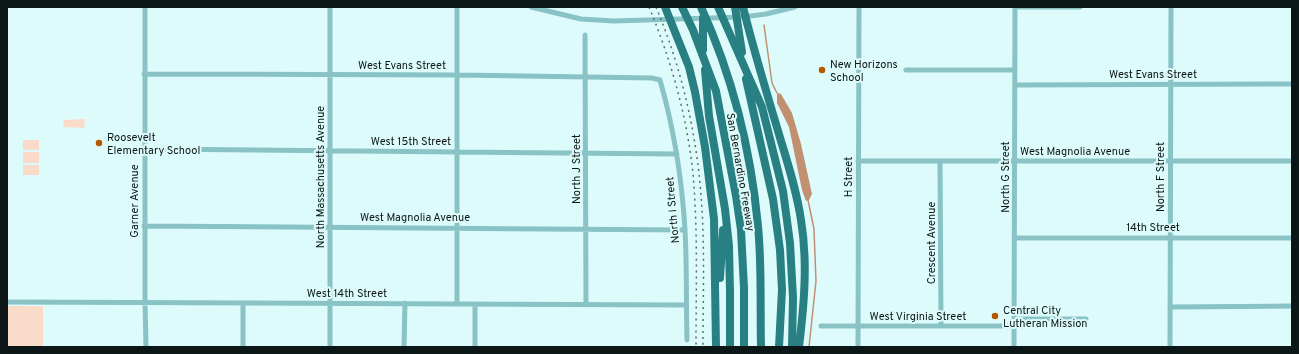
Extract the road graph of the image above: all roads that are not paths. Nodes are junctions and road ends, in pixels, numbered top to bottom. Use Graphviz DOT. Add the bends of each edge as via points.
graph roads {
  1 [pos="145,7"];
  2 [pos="330,7"];
  3 [pos="456,7"];
  4 [pos="531,7"];
  5 [pos="665,7"];
  6 [pos="682,7"];
  7 [pos="702,7"];
  8 [pos="718,7"];
  9 [pos="743,7"];
  10 [pos="795,7"];
  11 [pos="859,7"];
  12 [pos="1015,7"];
  13 [pos="1080,7"];
  14 [pos="1171,7"];
  15 [pos="735,10"];
  16 [pos="585,34"];
  17 [pos="906,70"];
  18 [pos="1015,70"];
  19 [pos="144,74"];
  20 [pos="329,75"];
  21 [pos="456,75"];
  22 [pos="586,77"];
  23 [pos="660,80"];
  24 [pos="1015,84"];
  25 [pos="1170,84"];
  26 [pos="1292,84"];
  27 [pos="144,149"];
  28 [pos="330,151"];
  29 [pos="456,151"];
  30 [pos="586,153"];
  31 [pos="677,154"];
  32 [pos="940,160"];
  33 [pos="1015,160"];
  34 [pos="858,161"];
  35 [pos="1170,161"];
  36 [pos="1292,161"];
  37 [pos="725,209"];
  38 [pos="144,226"];
  39 [pos="330,227"];
  40 [pos="456,227"];
  41 [pos="586,229"];
  42 [pos="685,230"];
  43 [pos="1170,237"];
  44 [pos="1015,238"];
  45 [pos="1292,238"];
  46 [pos="7,302"];
  47 [pos="144,302"];
  48 [pos="330,302"];
  49 [pos="243,303"];
  50 [pos="405,303"];
  51 [pos="457,303"];
  52 [pos="475,304"];
  53 [pos="586,304"];
  54 [pos="686,305"];
  55 [pos="1292,306"];
  56 [pos="1170,307"];
  57 [pos="1014,319"];
  58 [pos="1086,319"];
  59 [pos="716,323"];
  60 [pos="858,325"];
  61 [pos="821,326"];
  62 [pos="941,326"];
  63 [pos="1014,326"];
  64 [pos="687,340"];
  65 [pos="146,347"];
  66 [pos="243,347"];
  67 [pos="330,347"];
  68 [pos="404,347"];
  69 [pos="475,347"];
  70 [pos="716,347"];
  71 [pos="730,347"];
  72 [pos="744,347"];
  73 [pos="760,347"];
  74 [pos="779,347"];
  75 [pos="792,347"];
  76 [pos="799,347"];
  77 [pos="858,347"];
  78 [pos="1014,347"];
  79 [pos="1170,347"];
  1 -- 19 [label="street, Garner Avenue"];
  2 -- 20 [label="street, North Massachusetts Avenue"];
  3 -- 21 [label="street"];
  4 -- 10 [label="street" via="575,18 614,21 742,17"];
  5 -- 59 [label="highway" via="689,67 705,147 714,219"];
  6 -- 72 [label="highway, San Bernardino Freeway" via="716,91 734,189 743,259"];
  7 -- 37 [label="highway" via="709,116"];
  7 -- 73 [label="highway, San Bernardino Freeway" via="734,100 746,143 753,183 760,271"];
  8 -- 75 [label="highway" via="762,107 783,191 790,243"];
  9 -- 76 [label="highway" via="802,221 805,284"];
  11 -- 34 [label="street, H Street"];
  12 -- 13 [label="street"];
  12 -- 18 [label="street, North G Street"];
  14 -- 25 [label="street, North F Street"];
  15 -- 74 [label="highway" via="747,85 773,199 780,250 782,290"];
  16 -- 22 [label="street, North J Street"];
  17 -- 18 [label="street"];
  18 -- 24 [label="street, North G Street"];
  19 -- 20 [label="street, West Evans Street"];
  19 -- 27 [label="street, Garner Avenue"];
  20 -- 21 [label="street, West Evans Street"];
  20 -- 28 [label="street, North Massachusetts Avenue"];
  21 -- 22 [label="street, West Evans Street"];
  21 -- 29 [label="street"];
  22 -- 23 [label="street, West Evans Street"];
  22 -- 30 [label="street, North J Street"];
  23 -- 31 [label="street, North I Street"];
  24 -- 25 [label="street, West Evans Street"];
  24 -- 33 [label="street, North G Street"];
  25 -- 26 [label="street, West Evans Street"];
  25 -- 35 [label="street, North F Street"];
  27 -- 28 [label="street, West 15th Street"];
  27 -- 38 [label="street, Garner Avenue"];
  28 -- 29 [label="street, West 15th Street"];
  28 -- 39 [label="street, North Massachusetts Avenue"];
  29 -- 30 [label="street, West 15th Street"];
  29 -- 40 [label="street"];
  30 -- 31 [label="street, West 15th Street"];
  30 -- 41 [label="street, North J Street"];
  31 -- 42 [label="street, North I Street"];
  32 -- 33 [label="street, West Magnolia Avenue"];
  32 -- 34 [label="street, West Magnolia Avenue"];
  32 -- 62 [label="street, Crescent Avenue"];
  33 -- 35 [label="street, West Magnolia Avenue"];
  33 -- 44 [label="street, North G Street"];
  34 -- 60 [label="street, H Street"];
  35 -- 36 [label="street, West Magnolia Avenue"];
  35 -- 43 [label="street, North F Street"];
  37 -- 59 [label="highway"];
  37 -- 71 [label="highway" via="730,266"];
  38 -- 39 [label="street, West Magnolia Avenue"];
  38 -- 47 [label="street, Garner Avenue"];
  39 -- 40 [label="street, West Magnolia Avenue"];
  39 -- 48 [label="street, North Massachusetts Avenue"];
  40 -- 41 [label="street, West Magnolia Avenue"];
  40 -- 51 [label="street"];
  41 -- 42 [label="street, West Magnolia Avenue"];
  41 -- 53 [label="street, North J Street"];
  42 -- 54 [label="street, North I Street"];
  43 -- 44 [label="street, 14th Street"];
  43 -- 45 [label="street, 14th Street"];
  43 -- 56 [label="street, North F Street"];
  44 -- 57 [label="street, North G Street"];
  46 -- 47 [label="street, West 14th Street"];
  47 -- 49 [label="street, West 14th Street"];
  47 -- 65 [label="street, Garner Avenue"];
  48 -- 49 [label="street, West 14th Street"];
  48 -- 50 [label="street, West 14th Street"];
  48 -- 67 [label="street, North Massachusetts Avenue"];
  49 -- 66 [label="street"];
  50 -- 51 [label="street, West 14th Street"];
  50 -- 68 [label="street"];
  51 -- 52 [label="street, West 14th Street"];
  52 -- 53 [label="street, West 14th Street"];
  52 -- 69 [label="street"];
  53 -- 54 [label="street, West 14th Street"];
  54 -- 64 [label="street, North I Street"];
  55 -- 56 [label="street"];
  56 -- 79 [label="street, North F Street"];
  57 -- 58 [label="street"];
  57 -- 63 [label="street, North G Street"];
  59 -- 70 [label="highway"];
  60 -- 61 [label="street, West Virginia Street"];
  60 -- 62 [label="street, West Virginia Street"];
  60 -- 77 [label="street, H Street"];
  62 -- 63 [label="street, West Virginia Street"];
  63 -- 78 [label="street, North G Street"];
}
